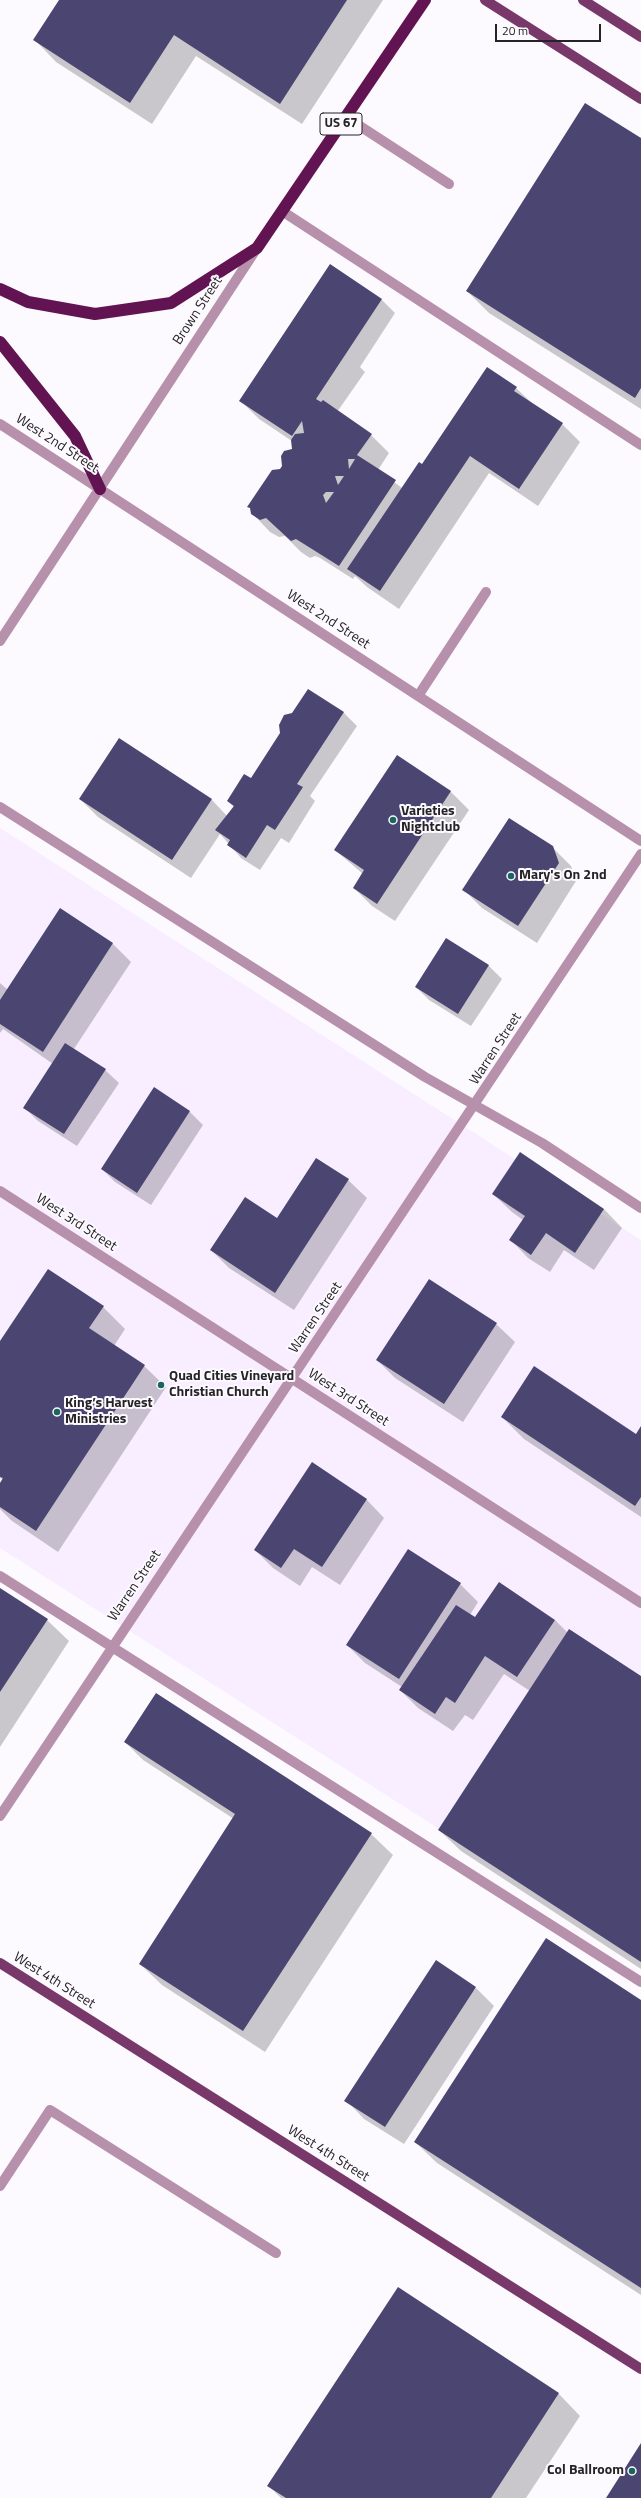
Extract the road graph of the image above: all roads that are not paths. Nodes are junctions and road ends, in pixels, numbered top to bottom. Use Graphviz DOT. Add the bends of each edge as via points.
graph roads {
  1 [pos="425,0"];
  2 [pos="485,0"];
  3 [pos="583,0"];
  4 [pos="641,37"];
  5 [pos="641,100"];
  6 [pos="346,117"];
  7 [pos="449,184"];
  8 [pos="282,211"];
  9 [pos="257,248"];
  10 [pos="0,289"];
  11 [pos="0,342"];
  12 [pos="0,424"];
  13 [pos="641,445"];
  14 [pos="100,489"];
  15 [pos="486,592"];
  16 [pos="0,640"];
  17 [pos="418,696"];
  18 [pos="0,807"];
  19 [pos="641,841"];
  20 [pos="641,854"];
  21 [pos="475,1106"];
  22 [pos="0,1191"];
  23 [pos="641,1208"];
  24 [pos="292,1378"];
  25 [pos="0,1576"];
  26 [pos="641,1602"];
  27 [pos="112,1646"];
  28 [pos="0,1816"];
  29 [pos="0,1963"];
  30 [pos="641,1982"];
  31 [pos="0,2186"];
  32 [pos="276,2253"];
  33 [pos="641,2369"];
  1 -- 6 [label="highway, Brown Street / US 67"];
  2 -- 5 [label="main road"];
  3 -- 4 [label="main road"];
  6 -- 7 [label="street"];
  6 -- 8 [label="highway, Brown Street / US 67"];
  8 -- 9 [label="highway, Brown Street / US 67"];
  8 -- 13 [label="street"];
  9 -- 10 [label="highway, US 67" via="170,303 95,314 28,302"];
  9 -- 14 [label="street, Brown Street"];
  11 -- 14 [label="highway" via="75,436"];
  12 -- 14 [label="street, West 2nd Street"];
  14 -- 16 [label="street, Brown Street"];
  14 -- 17 [label="street, West 2nd Street"];
  15 -- 17 [label="street"];
  17 -- 19 [label="street, West 2nd Street"];
  18 -- 21 [label="street" via="425,1077"];
  20 -- 21 [label="street, Warren Street"];
  21 -- 23 [label="street" via="542,1143"];
  21 -- 24 [label="street, Warren Street"];
  22 -- 24 [label="street, West 3rd Street"];
  24 -- 26 [label="street, West 3rd Street"];
  24 -- 27 [label="street, Warren Street"];
  25 -- 27 [label="street"];
  27 -- 28 [label="street, Warren Street"];
  27 -- 30 [label="street"];
  29 -- 33 [label="main road, West 4th Street"];
  31 -- 32 [label="street" via="50,2110"];
}
